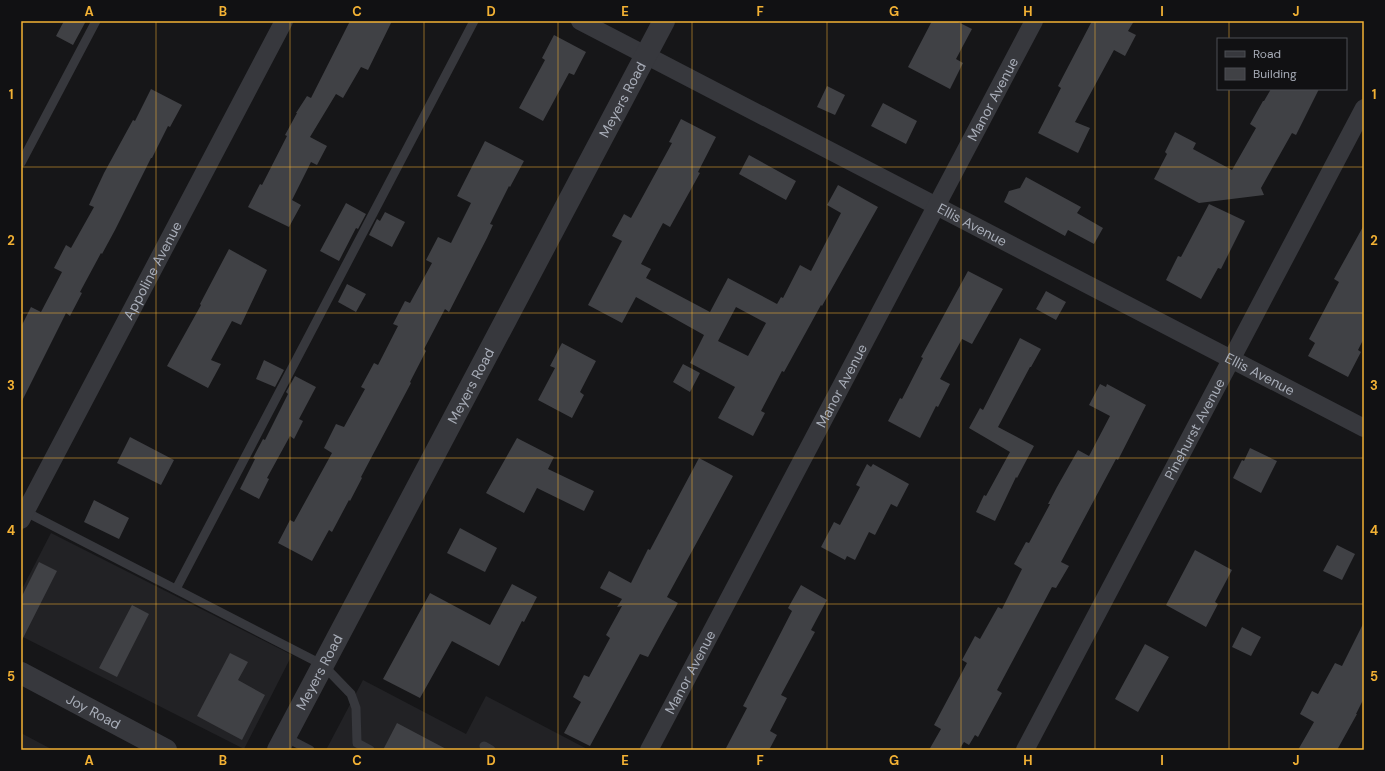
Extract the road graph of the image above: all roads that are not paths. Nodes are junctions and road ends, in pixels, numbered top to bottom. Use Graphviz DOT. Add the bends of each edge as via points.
graph roads {
  1 [pos="96,21"];
  2 [pos="284,21"];
  3 [pos="474,21"];
  4 [pos="580,21"];
  5 [pos="664,21"];
  6 [pos="1034,21"];
  7 [pos="646,55"];
  8 [pos="1364,108"];
  9 [pos="21,163"];
  10 [pos="936,206"];
  11 [pos="1231,359"];
  12 [pos="1364,428"];
  13 [pos="22,514"];
  14 [pos="176,589"];
  15 [pos="323,665"];
  16 [pos="21,673"];
  17 [pos="282,744"];
  18 [pos="355,746"];
  19 [pos="166,750"];
  20 [pos="310,750"];
  21 [pos="370,750"];
  22 [pos="649,750"];
  23 [pos="1025,750"];
  1 -- 9 [label="lane"];
  2 -- 13 [label="street, Appoline Avenue"];
  3 -- 14 [label="lane"];
  4 -- 7 [label="street, Ellis Avenue"];
  5 -- 7 [label="street, Meyers Road"];
  6 -- 10 [label="street, Manor Avenue"];
  7 -- 10 [label="street, Ellis Avenue"];
  7 -- 15 [label="street, Meyers Road"];
  8 -- 11 [label="street, Pinehurst Avenue"];
  10 -- 11 [label="street, Ellis Avenue"];
  10 -- 22 [label="street, Manor Avenue"];
  11 -- 12 [label="street, Ellis Avenue"];
  11 -- 23 [label="street, Pinehurst Avenue"];
  13 -- 14 [label="lane"];
  14 -- 15 [label="lane"];
  15 -- 17 [label="street, Meyers Road"];
  15 -- 18 [label="lane" via="351,694 356,708"];
  16 -- 19 [label="street, Joy Road" via="144,742"];
  17 -- 20 [label="lane"];
  18 -- 21 [label="lane"];
}
